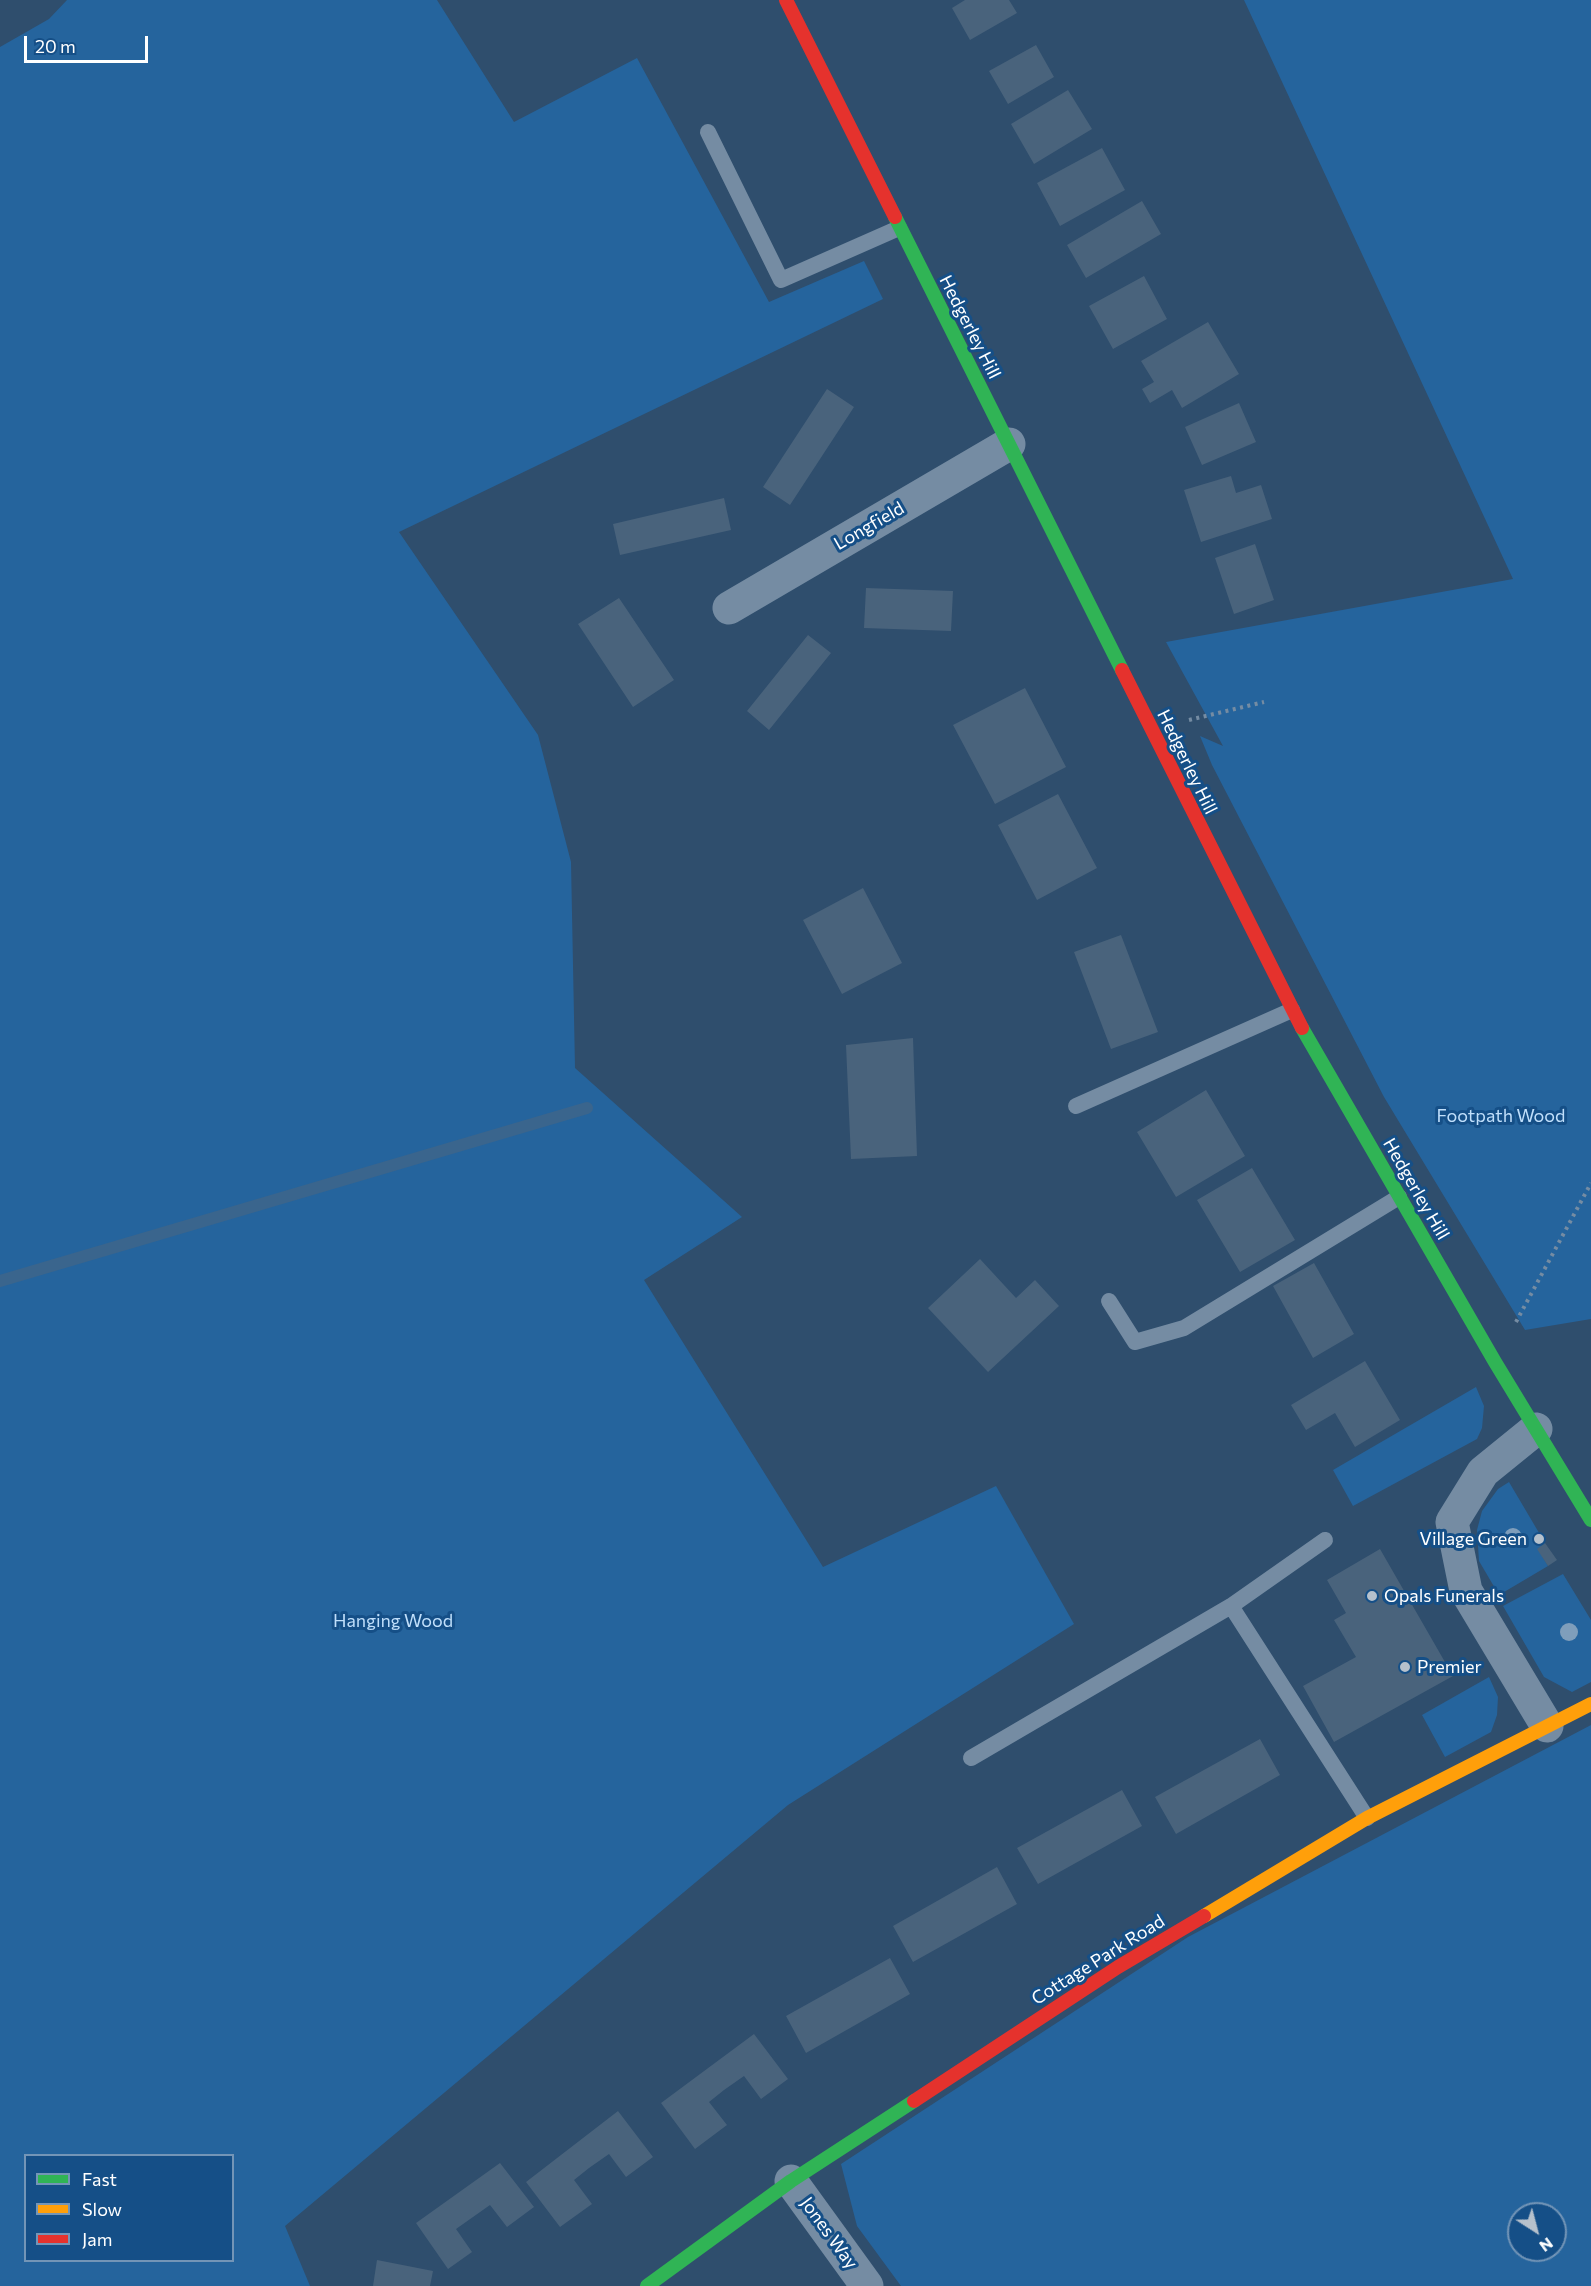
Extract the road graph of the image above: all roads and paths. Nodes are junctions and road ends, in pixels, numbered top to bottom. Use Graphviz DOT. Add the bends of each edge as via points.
graph roads {
  1 [pos="786,0"];
  2 [pos="708,132"];
  3 [pos="899,228"];
  4 [pos="1010,444"];
  5 [pos="729,608"];
  6 [pos="1264,702"];
  7 [pos="1151,730"];
  8 [pos="1292,1010"];
  9 [pos="1076,1106"];
  10 [pos="1591,1183"];
  11 [pos="1399,1197"];
  12 [pos="1108,1301"];
  13 [pos="1521,1313"];
  14 [pos="1536,1429"];
  15 [pos="1591,1520"];
  16 [pos="1325,1540"];
  17 [pos="1231,1606"];
  18 [pos="1591,1704"];
  19 [pos="1547,1726"];
  20 [pos="971,1758"];
  21 [pos="1367,1818"];
  22 [pos="791,2181"];
  23 [pos="647,2286"];
  24 [pos="867,2286"];
  1 -- 3 [label="street, Hedgerley Hill"];
  2 -- 3 [label="lane" via="781,280"];
  3 -- 4 [label="street, Hedgerley Hill"];
  4 -- 5 [label="street, Longfield"];
  4 -- 7 [label="street, Hedgerley Hill"];
  6 -- 7 [label="path"];
  7 -- 8 [label="street, Hedgerley Hill"];
  8 -- 9 [label="lane"];
  8 -- 11 [label="street, Hedgerley Hill"];
  10 -- 13 [label="path"];
  11 -- 12 [label="lane" via="1184,1328 1135,1342"];
  11 -- 14 [label="street, Hedgerley Hill"];
  14 -- 15 [label="street, Hedgerley Hill"];
  14 -- 19 [label="street" via="1483,1472 1452,1522 1466,1592"];
  16 -- 17 [label="lane"];
  17 -- 20 [label="lane"];
  17 -- 21 [label="lane"];
  18 -- 19 [label="street, Cottage Park Road"];
  19 -- 21 [label="street, Cottage Park Road"];
  21 -- 22 [label="street, Cottage Park Road" via="1118,1967"];
  22 -- 23 [label="street, Cottage Park Road"];
  22 -- 24 [label="street, Jones Way"];
}
